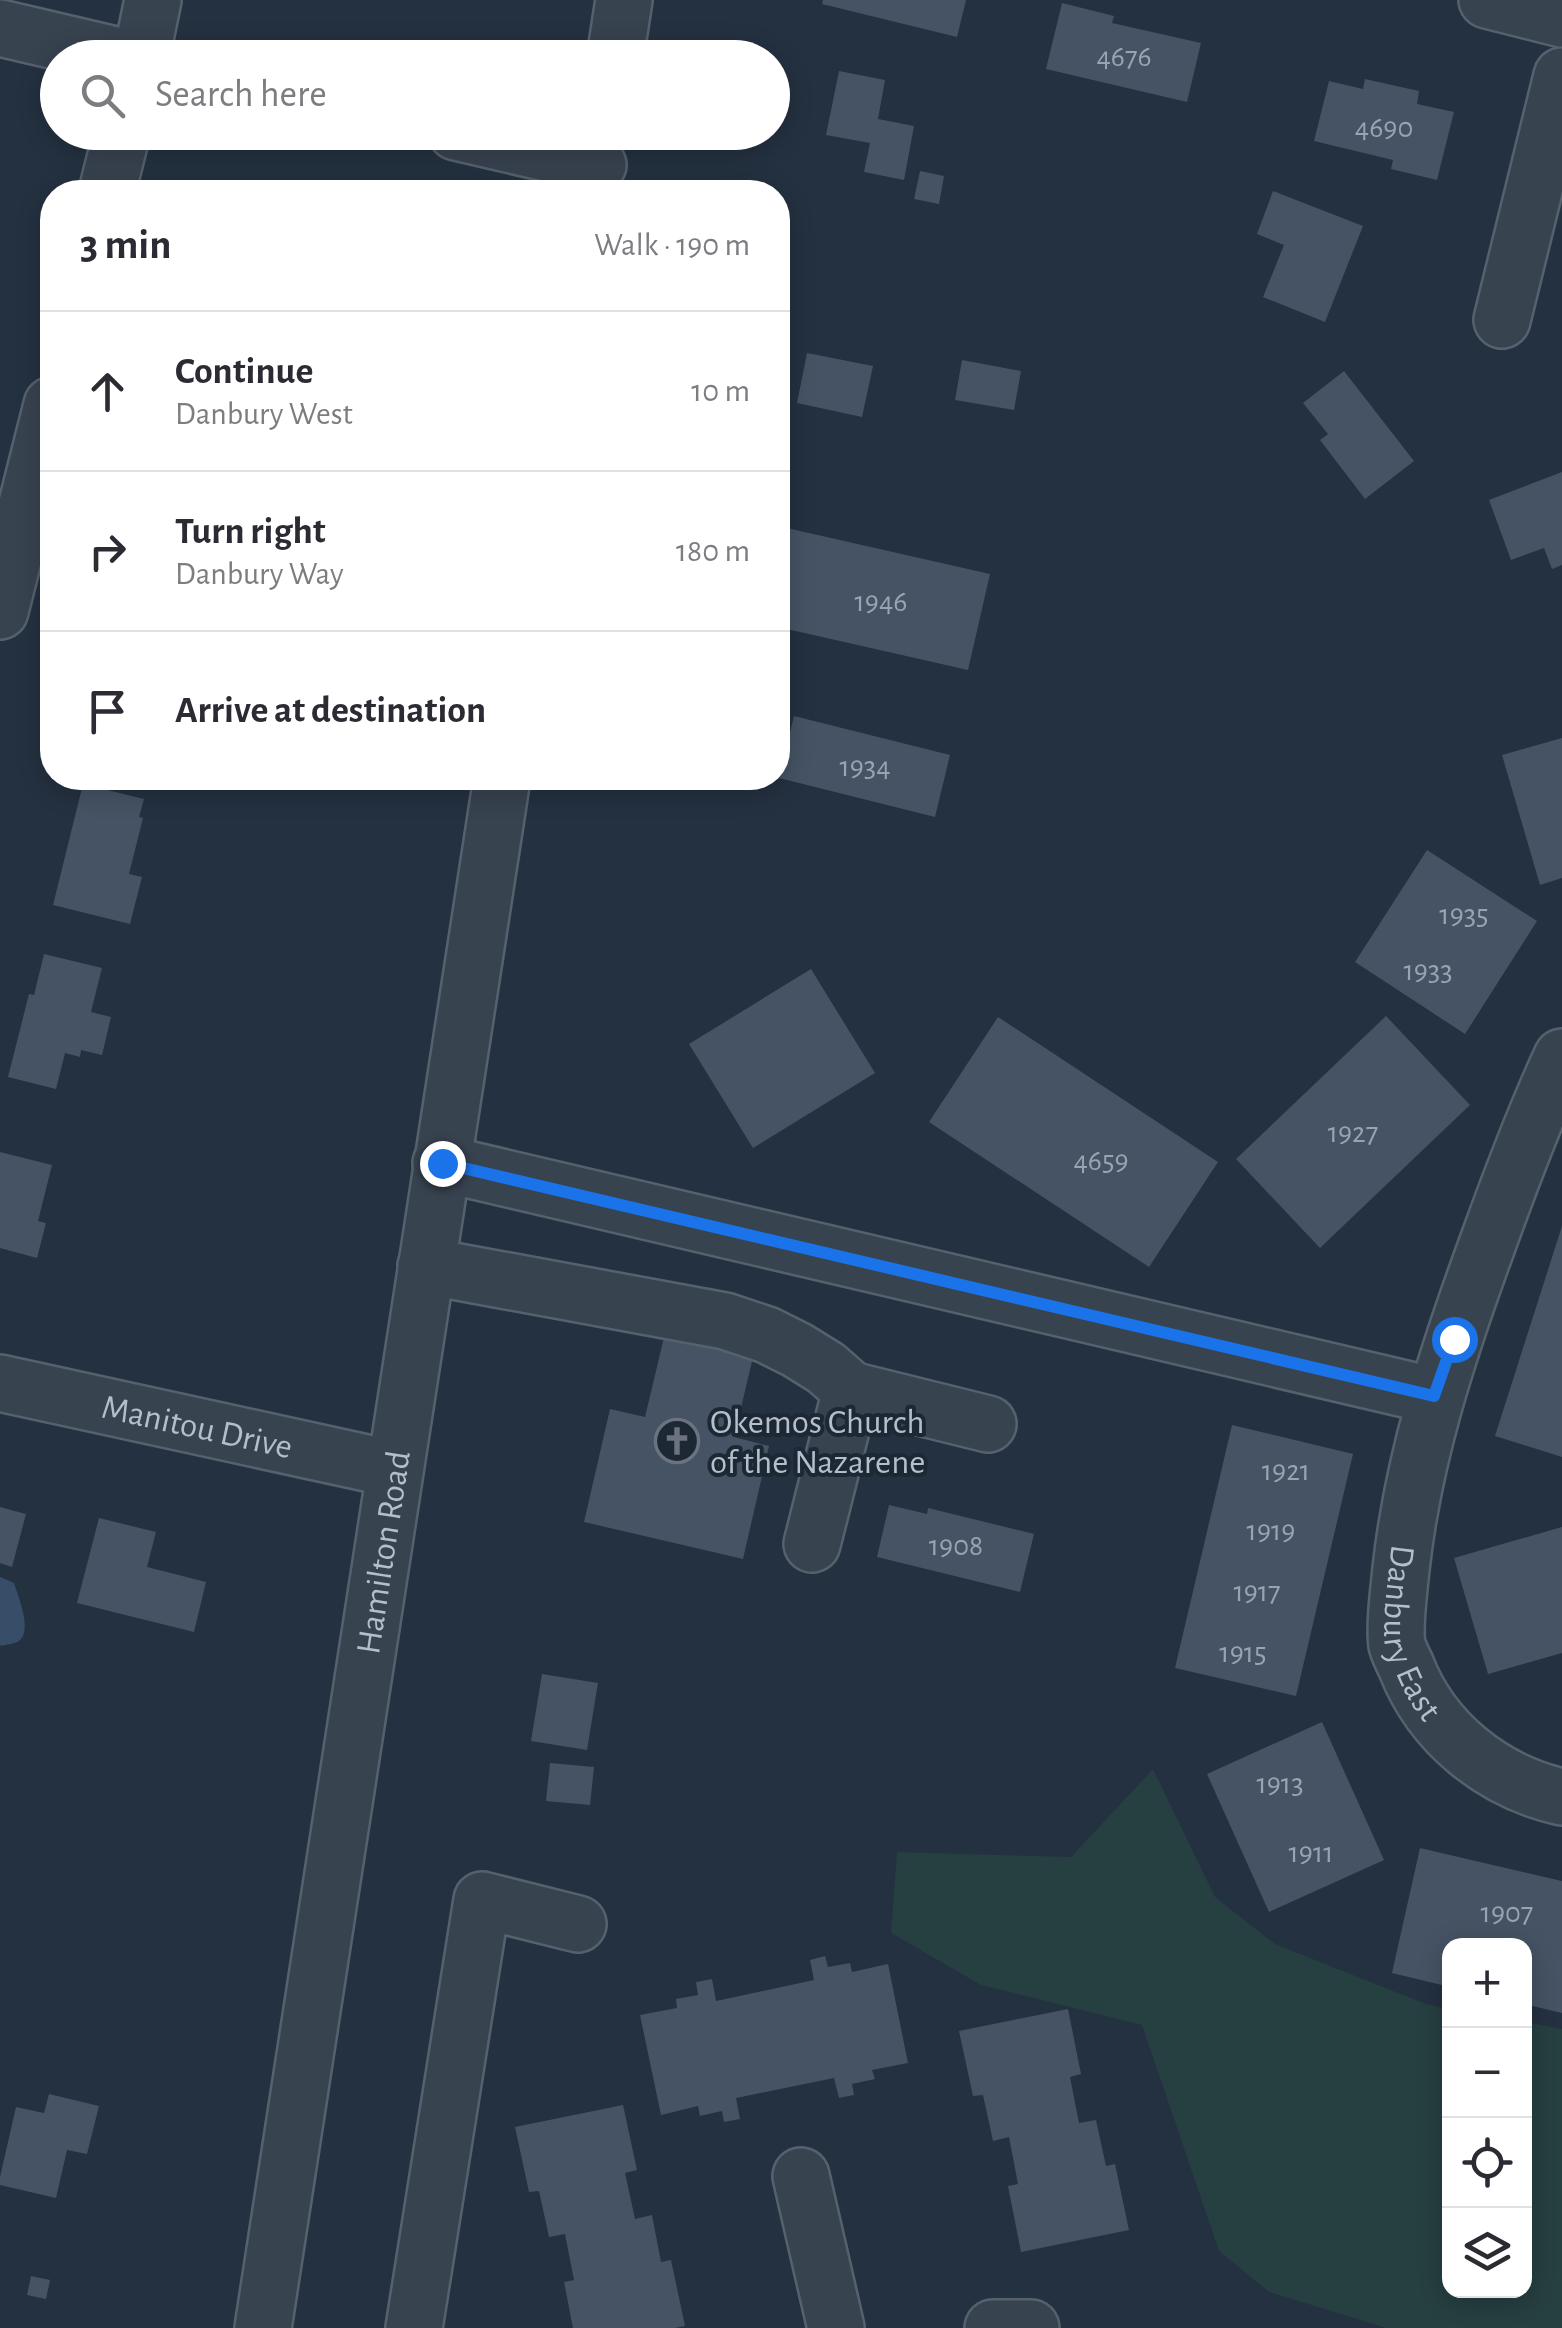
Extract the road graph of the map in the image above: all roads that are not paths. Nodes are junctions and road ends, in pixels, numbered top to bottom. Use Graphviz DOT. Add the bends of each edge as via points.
graph roads {
  1 [pos="153,0"];
  2 [pos="624,0"];
  3 [pos="1487,0"];
  4 [pos="1562,19"];
  5 [pos="0,28"];
  6 [pos="51,40"];
  7 [pos="145,40"];
  8 [pos="618,40"];
  9 [pos="1562,76"];
  10 [pos="118,150"];
  11 [pos="538,150"];
  12 [pos="598,163"];
  13 [pos="110,180"];
  14 [pos="1502,320"];
  15 [pos="40,453"];
  16 [pos="0,611"];
  17 [pos="500,790"];
  18 [pos="1562,1057"];
  19 [pos="442,1163"];
  20 [pos="426,1266"];
  21 [pos="0,1384"];
  22 [pos="850,1390"];
  23 [pos="1434,1396"];
  24 [pos="988,1424"];
  25 [pos="394,1469"];
  26 [pos="812,1544"];
  27 [pos="1562,1797"];
  28 [pos="578,1924"];
  29 [pos="801,2176"];
  30 [pos="263,2328"];
  31 [pos="414,2328"];
  32 [pos="836,2328"];
  1 -- 7 [label="street"];
  2 -- 8 [label="street"];
  3 -- 4 [label="street"];
  5 -- 6 [label="street"];
  9 -- 14 [label="street"];
  10 -- 13 [label="street"];
  11 -- 12 [label="street"];
  15 -- 16 [label="street"];
  17 -- 19 [label="street, Hamilton Road"];
  18 -- 23 [label="street, Danbury East"];
  19 -- 20 [label="street, Hamilton Road"];
  19 -- 23 [label="street"];
  20 -- 22 [label="street" via="725,1321 797,1350"];
  20 -- 25 [label="street, Hamilton Road"];
  21 -- 25 [label="street, Manitou Drive"];
  22 -- 24 [label="street"];
  22 -- 26 [label="street"];
  23 -- 27 [label="street, Danbury East" via="1405,1534 1397,1644 1415,1690 1451,1737 1495,1770"];
  25 -- 30 [label="street, Hamilton Road"];
  28 -- 31 [label="street" via="482,1900"];
  29 -- 32 [label="street"];
}
